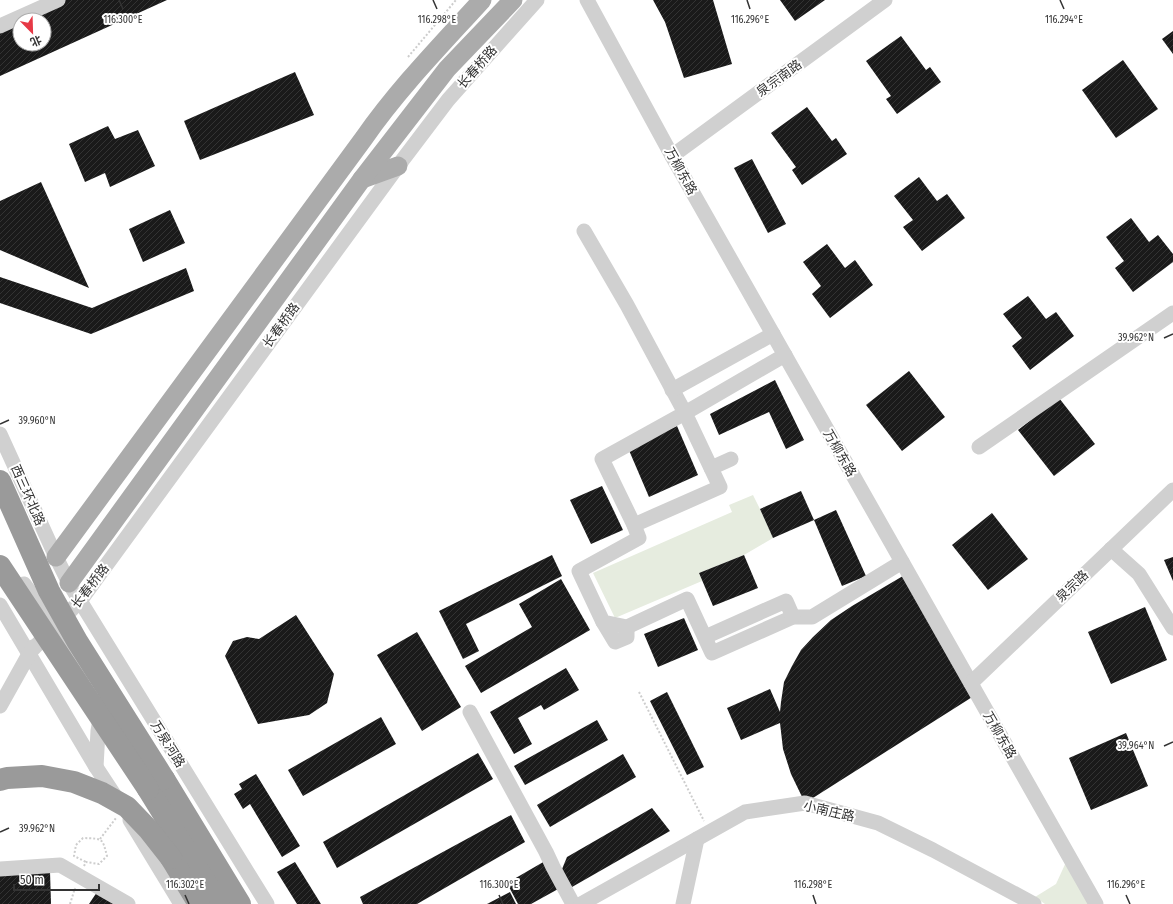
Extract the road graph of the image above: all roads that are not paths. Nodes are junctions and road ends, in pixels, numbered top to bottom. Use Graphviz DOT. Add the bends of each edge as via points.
graph roads {
  1 [pos="58,0"];
  2 [pos="482,0"];
  3 [pos="513,0"];
  4 [pos="537,0"];
  5 [pos="588,0"];
  6 [pos="885,0"];
  7 [pos="0,26"];
  8 [pos="672,156"];
  9 [pos="398,166"];
  10 [pos="362,179"];
  11 [pos="584,231"];
  12 [pos="1173,313"];
  13 [pos="773,334"];
  14 [pos="785,355"];
  15 [pos="672,390"];
  16 [pos="685,413"];
  17 [pos="0,434"];
  18 [pos="979,448"];
  19 [pos="732,459"];
  20 [pos="711,468"];
  21 [pos="0,481"];
  22 [pos="1173,490"];
  23 [pos="634,525"];
  24 [pos="1111,549"];
  25 [pos="53,551"];
  26 [pos="902,562"];
  27 [pos="0,567"];
  28 [pos="69,583"];
  29 [pos="23,584"];
  30 [pos="80,601"];
  31 [pos="1,608"];
  32 [pos="52,623"];
  33 [pos="1173,628"];
  34 [pos="29,653"];
  35 [pos="971,683"];
  36 [pos="142,702"];
  37 [pos="103,704"];
  38 [pos="0,706"];
  39 [pos="470,712"];
  40 [pos="96,767"];
  41 [pos="0,780"];
  42 [pos="156,784"];
  43 [pos="0,789"];
  44 [pos="125,817"];
  45 [pos="703,836"];
  46 [pos="0,869"];
  47 [pos="128,904"];
  48 [pos="181,904"];
  49 [pos="199,904"];
  50 [pos="219,904"];
  51 [pos="240,904"];
  52 [pos="267,904"];
  53 [pos="573,904"];
  54 [pos="581,904"];
  55 [pos="683,904"];
  56 [pos="1034,904"];
  57 [pos="1096,904"];
  1 -- 7 [label="street"];
  2 -- 25 [label="main road" via="379,117 189,376"];
  3 -- 10 [label="main road, 长春桥路" via="447,69"];
  4 -- 9 [label="street, 长春桥路" via="448,100"];
  5 -- 8 [label="street, 万柳东路"];
  6 -- 8 [label="street, 泉宗南路"];
  8 -- 13 [label="street, 万柳东路"];
  9 -- 10 [label="main road"];
  9 -- 30 [label="street, 长春桥路"];
  10 -- 28 [label="main road, 长春桥路"];
  11 -- 15 [label="street"];
  12 -- 18 [label="street"];
  13 -- 14 [label="street, 万柳东路"];
  13 -- 15 [label="street"];
  14 -- 16 [label="street"];
  14 -- 26 [label="street, 万柳东路"];
  15 -- 16 [label="street"];
  16 -- 20 [label="street"];
  16 -- 23 [label="street" via="602,459"];
  17 -- 25 [label="street, 西三环北路"];
  19 -- 20 [label="street"];
  20 -- 23 [label="street" via="720,487"];
  21 -- 42 [label="highway, bridge" via="49,591"];
  22 -- 24 [label="street, 泉宗路"];
  23 -- 26 [label="street" via="639,538 579,570 603,622 627,627 687,599 712,653 793,617 812,617"];
  24 -- 33 [label="street" via="1139,574"];
  24 -- 35 [label="street, 泉宗路"];
  25 -- 28 [label="street, 西三环北路"];
  25 -- 29 [label="street"];
  26 -- 35 [label="street, 万柳东路"];
  27 -- 29 [label="street"];
  27 -- 42 [label="highway, bridge"];
  28 -- 30 [label="street, 万泉河路"];
  28 -- 32 [label="street"];
  29 -- 31 [label="street"];
  29 -- 32 [label="street"];
  30 -- 32 [label="street, 长春桥路"];
  30 -- 36 [label="street, 万泉河路"];
  31 -- 34 [label="street"];
  32 -- 34 [label="street"];
  32 -- 37 [label="street"];
  34 -- 38 [label="street"];
  34 -- 40 [label="street"];
  35 -- 57 [label="street, 万柳东路"];
  36 -- 37 [label="street" via="121,699"];
  36 -- 52 [label="street, 万泉河路"];
  37 -- 40 [label="street"];
  39 -- 53 [label="street"];
  40 -- 44 [label="street"];
  41 -- 49 [label="highway, bridge" via="42,776 74,782 102,793 126,807 149,830 171,858"];
  42 -- 50 [label="highway"];
  42 -- 51 [label="highway, 万泉河路"];
  43 -- 44 [label="street" via="25,786 64,788 98,799"];
  44 -- 48 [label="street"];
  45 -- 54 [label="street, 小南庄路"];
  45 -- 55 [label="street"];
  45 -- 56 [label="street, 小南庄路" via="745,812 805,803 878,823"];
  46 -- 47 [label="street" via="60,865"];
}
